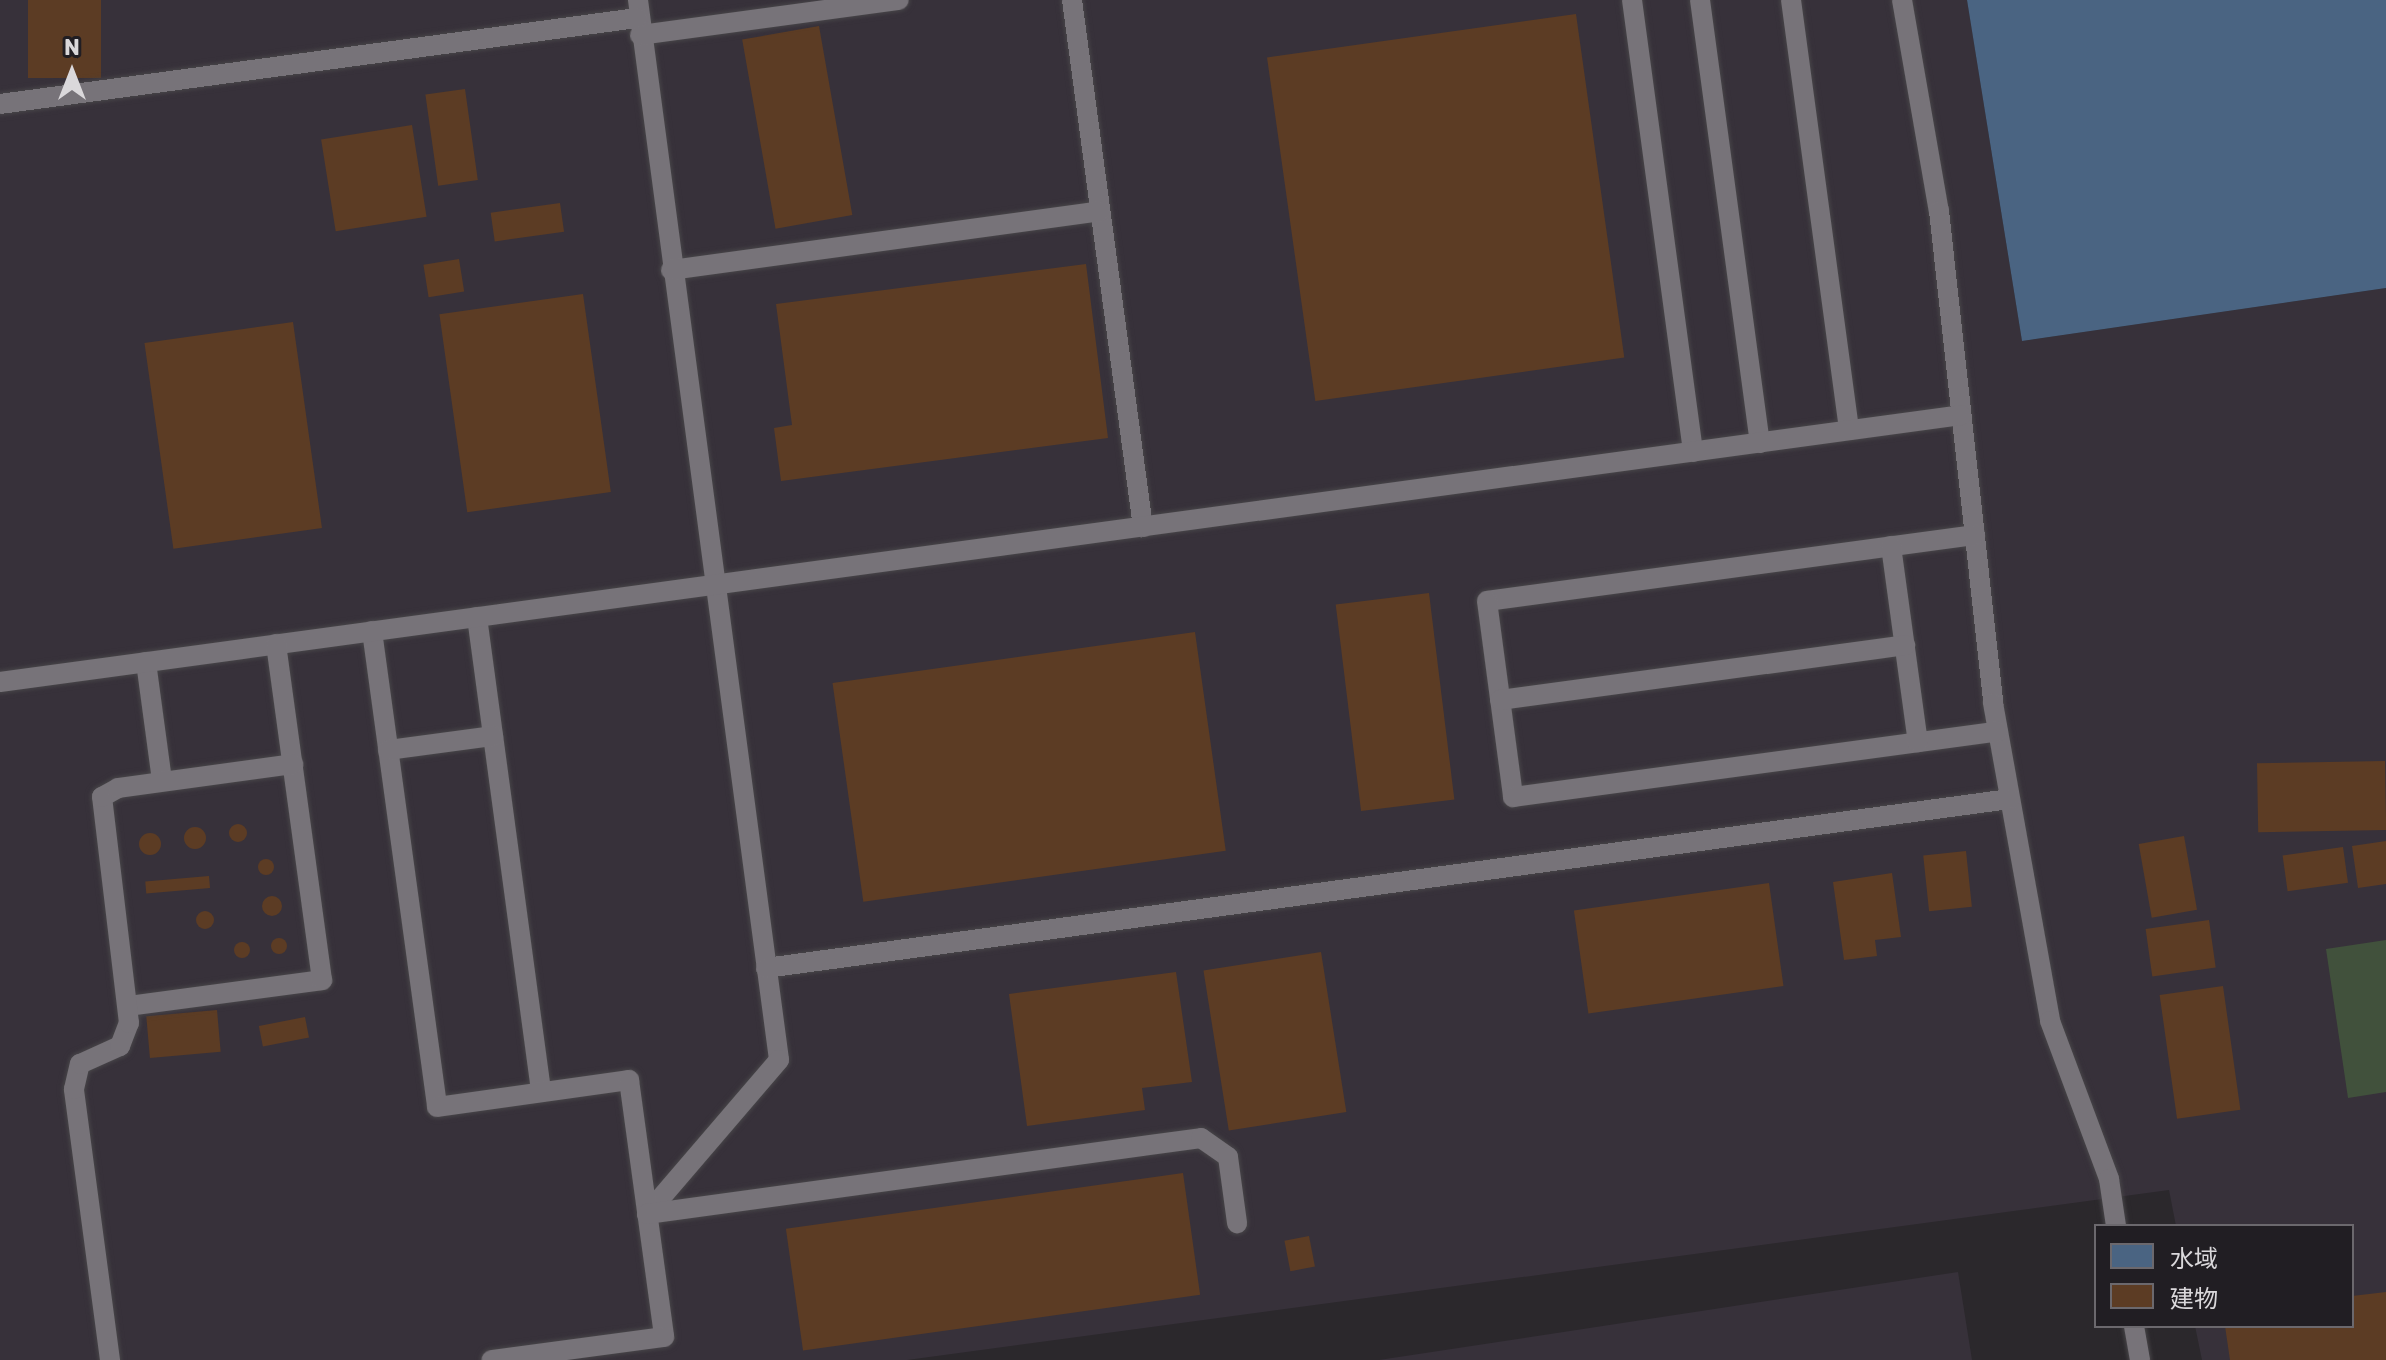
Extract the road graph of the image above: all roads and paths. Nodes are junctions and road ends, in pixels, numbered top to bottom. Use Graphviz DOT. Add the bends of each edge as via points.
graph roads {
  1 [pos="899,0"];
  2 [pos="1072,0"];
  3 [pos="1632,0"];
  4 [pos="1700,0"];
  5 [pos="1791,0"];
  6 [pos="1902,0"];
  7 [pos="638,18"];
  8 [pos="0,104"];
  9 [pos="1100,211"];
  10 [pos="671,270"];
  11 [pos="1961,415"];
  12 [pos="1849,430"];
  13 [pos="1760,443"];
  14 [pos="1693,452"];
  15 [pos="1143,527"];
  16 [pos="1975,535"];
  17 [pos="1891,546"];
  18 [pos="714,585"];
  19 [pos="477,617"];
  20 [pos="372,631"];
  21 [pos="276,644"];
  22 [pos="1905,645"];
  23 [pos="146,662"];
  24 [pos="0,682"];
  25 [pos="1500,700"];
  26 [pos="1998,731"];
  27 [pos="493,736"];
  28 [pos="1918,742"];
  29 [pos="388,750"];
  30 [pos="293,764"];
  31 [pos="162,781"];
  32 [pos="2010,799"];
  33 [pos="766,968"];
  34 [pos="128,1006"];
  35 [pos="541,1092"];
  36 [pos="647,1214"];
  37 [pos="1237,1223"];
  38 [pos="2116,1224"];
  39 [pos="2134,1328"];
  40 [pos="110,1360"];
  41 [pos="492,1360"];
  42 [pos="2140,1360"];
  1 -- 7 [label="lane"];
  2 -- 9 [label="lane"];
  3 -- 14 [label="lane"];
  4 -- 13 [label="lane"];
  5 -- 12 [label="lane"];
  6 -- 11 [label="lane" via="1939,211"];
  7 -- 8 [label="lane"];
  7 -- 10 [label="lane"];
  9 -- 10 [label="lane"];
  9 -- 15 [label="lane"];
  10 -- 18 [label="lane"];
  11 -- 12 [label="lane"];
  11 -- 16 [label="lane"];
  12 -- 13 [label="lane"];
  13 -- 14 [label="lane"];
  14 -- 15 [label="lane"];
  15 -- 18 [label="lane"];
  16 -- 17 [label="lane"];
  16 -- 26 [label="lane"];
  17 -- 22 [label="lane"];
  17 -- 25 [label="lane" via="1487,601"];
  18 -- 19 [label="lane"];
  18 -- 33 [label="lane"];
  19 -- 20 [label="lane"];
  19 -- 27 [label="lane"];
  20 -- 21 [label="lane"];
  20 -- 29 [label="lane"];
  21 -- 23 [label="lane"];
  21 -- 30 [label="lane"];
  22 -- 25 [label="lane"];
  22 -- 28 [label="lane"];
  23 -- 24 [label="lane"];
  23 -- 31 [label="lane"];
  25 -- 28 [label="lane" via="1513,797"];
  26 -- 28 [label="lane"];
  26 -- 32 [label="lane"];
  27 -- 29 [label="lane"];
  27 -- 35 [label="lane"];
  29 -- 35 [label="lane" via="437,1107"];
  30 -- 31 [label="lane"];
  30 -- 34 [label="lane" via="322,980"];
  31 -- 34 [label="lane" via="110,789 101,801"];
  32 -- 33 [label="lane"];
  32 -- 38 [label="lane" via="2050,1021 2109,1179"];
  33 -- 36 [label="lane" via="779,1060"];
  34 -- 40 [label="lane" via="124,1041 84,1060 74,1083"];
  35 -- 36 [label="lane" via="629,1080"];
  36 -- 37 [label="lane" via="1201,1138 1228,1157"];
  36 -- 41 [label="lane" via="664,1337"];
  39 -- 42 [label="lane"];
}
